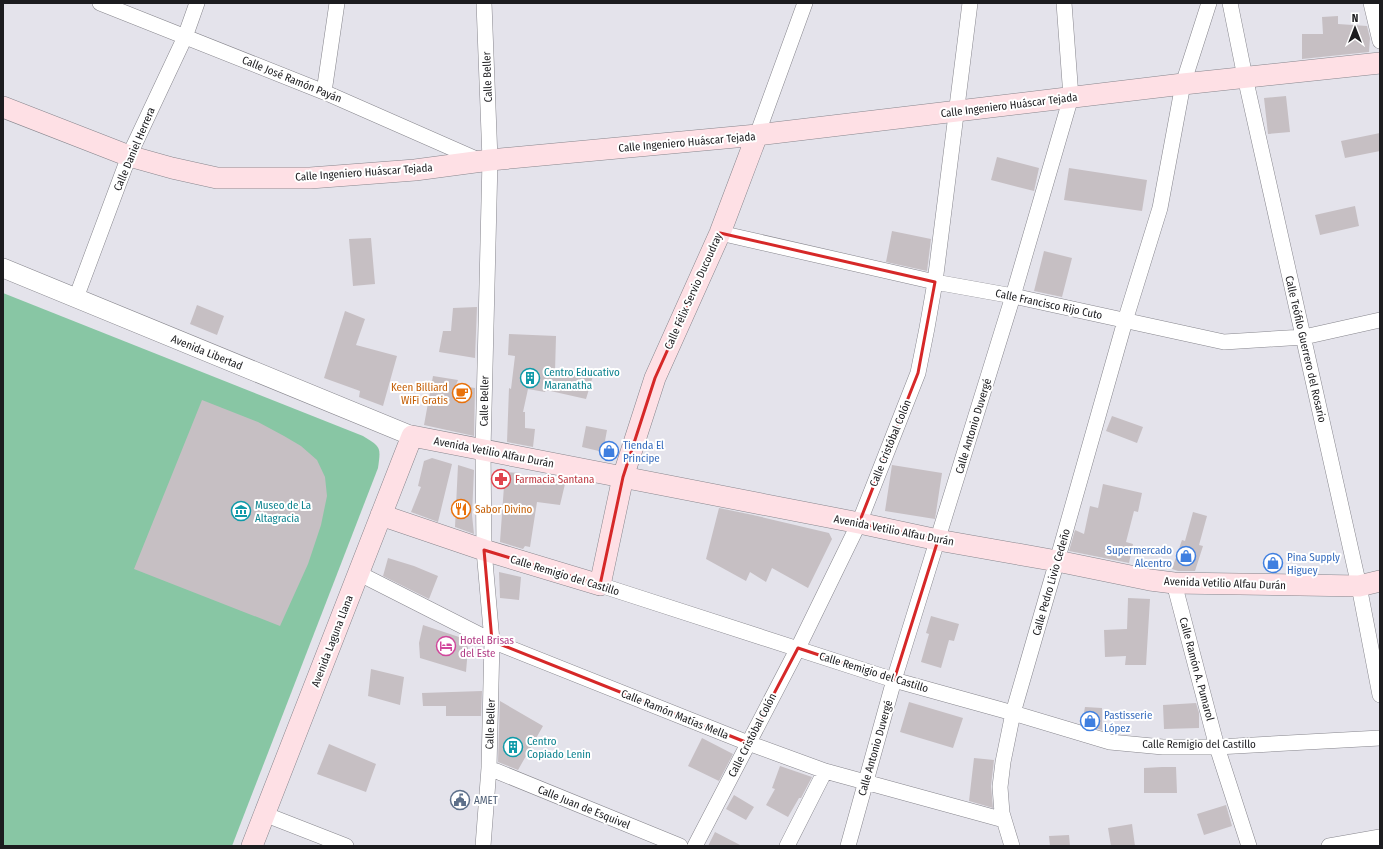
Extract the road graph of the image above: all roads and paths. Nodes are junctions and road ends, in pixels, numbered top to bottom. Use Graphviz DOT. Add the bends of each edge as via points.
graph roads {
  1 [pos="100,3"];
  2 [pos="197,3"];
  3 [pos="337,3"];
  4 [pos="484,3"];
  5 [pos="805,3"];
  6 [pos="970,3"];
  7 [pos="1064,3"];
  8 [pos="1209,3"];
  9 [pos="1230,3"];
  10 [pos="1371,3"];
  11 [pos="185,37"];
  12 [pos="1380,41"];
  13 [pos="1380,63"];
  14 [pos="1245,77"];
  15 [pos="1183,84"];
  16 [pos="324,92"];
  17 [pos="1071,97"];
  18 [pos="3,106"];
  19 [pos="956,112"];
  20 [pos="757,135"];
  21 [pos="129,156"];
  22 [pos="486,160"];
  23 [pos="720,233"];
  24 [pos="3,268"];
  25 [pos="935,282"];
  26 [pos="1013,296"];
  27 [pos="76,298"];
  28 [pos="1380,320"];
  29 [pos="1125,321"];
  30 [pos="1304,337"];
  31 [pos="412,436"];
  32 [pos="483,450"];
  33 [pos="623,477"];
  34 [pos="381,515"];
  35 [pos="859,523"];
  36 [pos="938,540"];
  37 [pos="484,550"];
  38 [pos="1057,561"];
  39 [pos="358,574"];
  40 [pos="1380,581"];
  41 [pos="1174,584"];
  42 [pos="600,585"];
  43 [pos="1360,586"];
  44 [pos="492,641"];
  45 [pos="798,648"];
  46 [pos="894,680"];
  47 [pos="1380,695"];
  48 [pos="1013,713"];
  49 [pos="1380,738"];
  50 [pos="748,743"];
  51 [pos="1217,747"];
  52 [pos="489,768"];
  53 [pos="825,771"];
  54 [pos="865,783"];
  55 [pos="264,814"];
  56 [pos="1004,820"];
  57 [pos="1380,837"];
  58 [pos="252,846"];
  59 [pos="346,846"];
  60 [pos="483,846"];
  61 [pos="680,846"];
  62 [pos="695,846"];
  63 [pos="787,846"];
  64 [pos="848,846"];
  65 [pos="1012,846"];
  66 [pos="1249,846"];
  67 [pos="1329,846"];
  1 -- 11 [label="street, Calle José Ramón Payán"];
  2 -- 11 [label="street, Calle Daniel Herrera"];
  3 -- 16 [label="street"];
  4 -- 22 [label="street, Calle Beller"];
  5 -- 20 [label="street, Calle Félix Servio Ducoudray"];
  6 -- 19 [label="street, Calle Cristóbal Colón"];
  7 -- 17 [label="street, Calle Antonio Duvergé"];
  8 -- 15 [label="street, Calle Pedro Livio Cedeño"];
  9 -- 14 [label="street, Calle Teófilo Guerrero del Rosario"];
  10 -- 12 [label="street"];
  11 -- 16 [label="street, Calle José Ramón Payán"];
  11 -- 21 [label="street, Calle Daniel Herrera"];
  13 -- 14 [label="main road, Calle Ingeniero Huáscar Tejada"];
  14 -- 15 [label="main road, Calle Ingeniero Huáscar Tejada"];
  14 -- 30 [label="street, Calle Teófilo Guerrero del Rosario"];
  15 -- 17 [label="main road, Calle Ingeniero Huáscar Tejada"];
  15 -- 29 [label="street, Calle Pedro Livio Cedeño" via="1160,208"];
  16 -- 22 [label="street, Calle José Ramón Payán"];
  17 -- 19 [label="main road, Calle Ingeniero Huáscar Tejada"];
  17 -- 26 [label="street, Calle Antonio Duvergé"];
  18 -- 21 [label="main road, Calle Ingeniero Huáscar Tejada"];
  19 -- 20 [label="main road, Calle Ingeniero Huáscar Tejada"];
  19 -- 25 [label="street, Calle Cristóbal Colón"];
  20 -- 22 [label="main road, Calle Ingeniero Huáscar Tejada"];
  20 -- 23 [label="main road, Calle Félix Servio Ducoudray"];
  21 -- 22 [label="main road, Calle Ingeniero Huáscar Tejada" via="217,178 310,178 415,170"];
  21 -- 27 [label="street, Calle Daniel Herrera"];
  22 -- 32 [label="street, Calle Beller"];
  23 -- 25 [label="street, Calle Francisco Rijo Cuto"];
  23 -- 33 [label="main road, Calle Félix Servio Ducoudray" via="655,378"];
  24 -- 27 [label="street, Avenida Libertad"];
  25 -- 26 [label="street, Calle Francisco Rijo Cuto"];
  25 -- 35 [label="street, Calle Cristóbal Colón" via="918,373"];
  26 -- 29 [label="street, Calle Francisco Rijo Cuto"];
  26 -- 36 [label="street, Calle Antonio Duvergé"];
  27 -- 31 [label="street, Avenida Libertad"];
  28 -- 30 [label="street, Calle Francisco Rijo Cuto"];
  29 -- 30 [label="street, Calle Francisco Rijo Cuto" via="1224,342"];
  29 -- 38 [label="street, Calle Pedro Livio Cedeño"];
  30 -- 43 [label="street, Calle Teófilo Guerrero del Rosario"];
  31 -- 32 [label="main road, Avenida Vetilio Alfau Durán"];
  31 -- 34 [label="main road, Avenida Laguna Llana"];
  32 -- 33 [label="main road, Avenida Vetilio Alfau Durán"];
  32 -- 37 [label="street, Calle Beller"];
  33 -- 35 [label="main road, Avenida Vetilio Alfau Durán"];
  33 -- 42 [label="main road, Calle Félix Servio Ducoudray"];
  34 -- 37 [label="main road, Calle Remigio del Castillo"];
  34 -- 39 [label="main road, Avenida Laguna Llana"];
  35 -- 36 [label="main road, Avenida Vetilio Alfau Durán"];
  35 -- 45 [label="street, Calle Cristóbal Colón"];
  36 -- 38 [label="main road, Avenida Vetilio Alfau Durán"];
  36 -- 46 [label="street, Calle Antonio Duvergé"];
  37 -- 42 [label="main road, Calle Remigio del Castillo"];
  37 -- 44 [label="street, Calle Beller"];
  38 -- 41 [label="main road, Avenida Vetilio Alfau Durán"];
  38 -- 48 [label="street, Calle Pedro Livio Cedeño"];
  39 -- 44 [label="street, Calle Ramón Matías Mella"];
  39 -- 55 [label="main road, Avenida Laguna Llana"];
  40 -- 43 [label="main road, Avenida Vetilio Alfau Durán"];
  41 -- 43 [label="main road, Avenida Vetilio Alfau Durán"];
  41 -- 51 [label="street, Calle Ramón A. Pumarol"];
  42 -- 45 [label="street, Calle Remigio del Castillo"];
  43 -- 47 [label="street, Calle Teófilo Guerrero del Rosario"];
  44 -- 50 [label="street, Calle Ramón Matías Mella"];
  44 -- 52 [label="street, Calle Beller"];
  45 -- 46 [label="street, Calle Remigio del Castillo"];
  45 -- 50 [label="street, Calle Cristóbal Colón"];
  46 -- 48 [label="street, Calle Remigio del Castillo"];
  46 -- 54 [label="street, Calle Antonio Duvergé"];
  48 -- 51 [label="street, Calle Remigio del Castillo" via="1110,742 1163,747"];
  48 -- 56 [label="street, Calle Pedro Livio Cedeño" via="1000,787"];
  49 -- 51 [label="street, Calle Remigio del Castillo"];
  50 -- 53 [label="street, Calle Ramón Matías Mella"];
  50 -- 62 [label="street, Calle Cristóbal Colón"];
  51 -- 66 [label="street, Calle Ramón A. Pumarol"];
  52 -- 60 [label="street, Calle Beller"];
  52 -- 61 [label="street, Calle Juan de Esquivel"];
  53 -- 54 [label="street, Calle Ramón Matías Mella"];
  53 -- 63 [label="street"];
  54 -- 56 [label="street, Calle Ramón Matías Mella"];
  54 -- 64 [label="street, Calle Antonio Duvergé"];
  55 -- 58 [label="main road, Avenida Laguna Llana"];
  55 -- 59 [label="street"];
  56 -- 65 [label="street, Calle Pedro Livio Cedeño"];
  57 -- 67 [label="street"];
}
